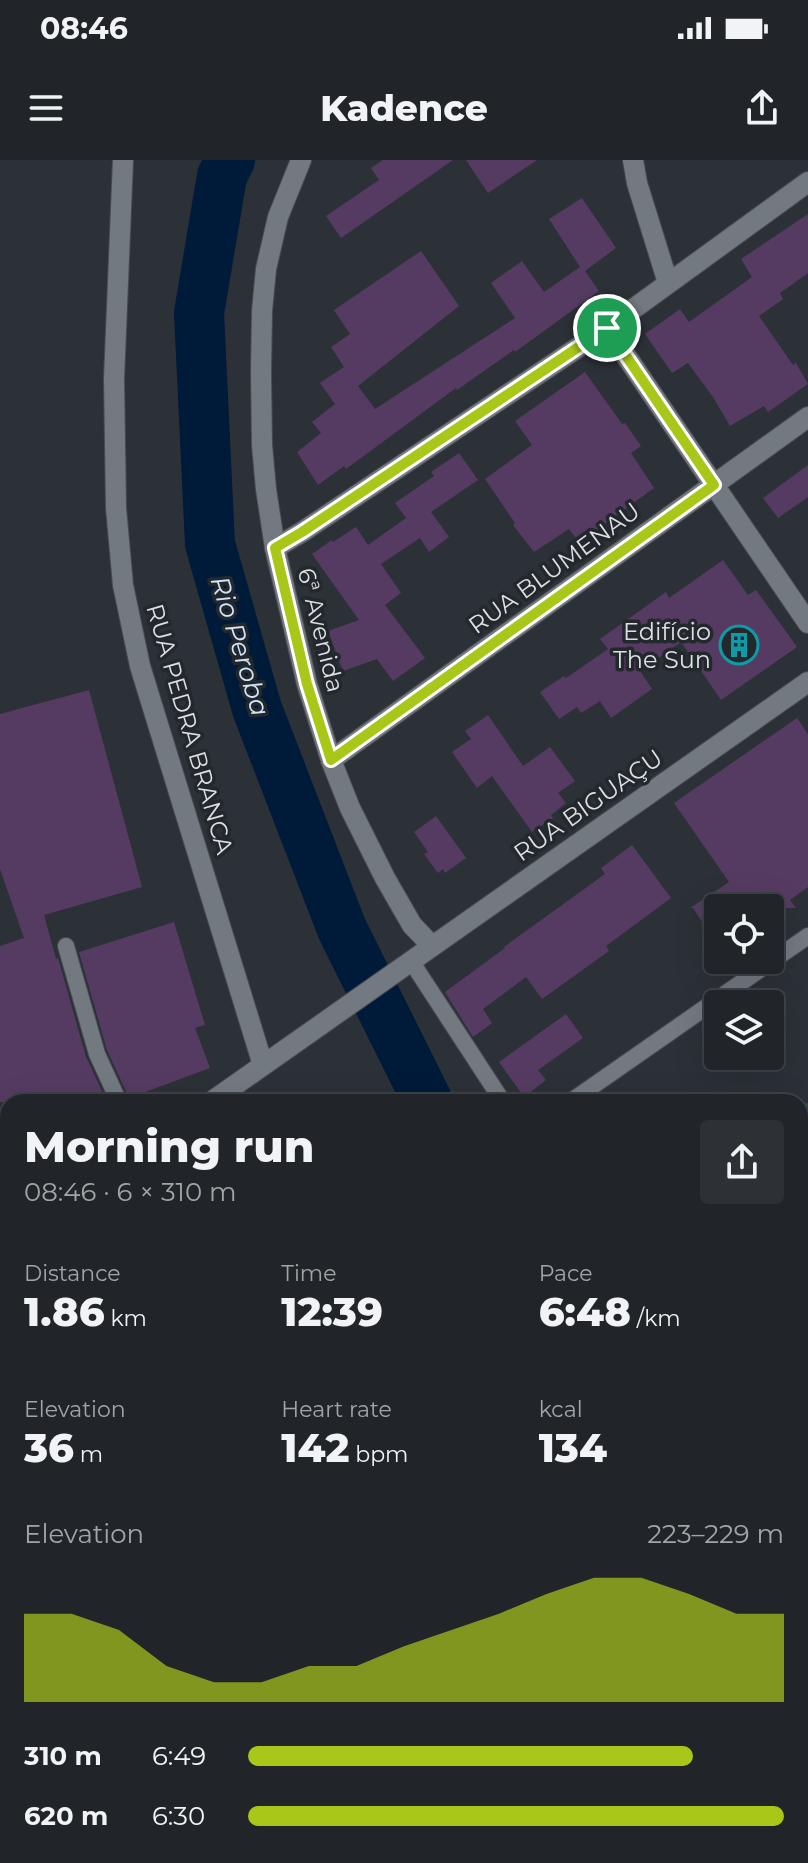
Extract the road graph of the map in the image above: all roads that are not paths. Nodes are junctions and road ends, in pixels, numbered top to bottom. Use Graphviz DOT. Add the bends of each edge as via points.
graph roads {
  1 [pos="123,160"];
  2 [pos="301,160"];
  3 [pos="633,160"];
  4 [pos="808,182"];
  5 [pos="668,283"];
  6 [pos="607,328"];
  7 [pos="808,417"];
  8 [pos="714,485"];
  9 [pos="275,548"];
  10 [pos="808,623"];
  11 [pos="808,682"];
  12 [pos="331,760"];
  13 [pos="808,936"];
  14 [pos="66,946"];
  15 [pos="432,946"];
  16 [pos="404,966"];
  17 [pos="263,1065"];
  18 [pos="115,1094"];
  19 [pos="222,1094"];
  20 [pos="497,1094"];
  21 [pos="581,1094"];
  1 -- 17 [label="street, RUA PEDRA BRANCA" via="114,379 123,585 140,666"];
  2 -- 9 [label="street, 6ª Avenida" via="278,217 262,311 262,445"];
  3 -- 5 [label="street"];
  4 -- 5 [label="street"];
  5 -- 6 [label="street"];
  6 -- 8 [label="street"];
  6 -- 9 [label="street"];
  7 -- 8 [label="street, RUA BLUMENAU"];
  8 -- 10 [label="street"];
  8 -- 12 [label="street, RUA BLUMENAU"];
  9 -- 12 [label="street, 6ª Avenida"];
  11 -- 15 [label="street, RUA BIGUAÇU"];
  12 -- 15 [label="street, 6ª Avenida" via="385,878 412,925"];
  13 -- 21 [label="lane"];
  14 -- 18 [label="lane" via="97,1054"];
  15 -- 16 [label="street, RUA BIGUAÇU"];
  16 -- 17 [label="street, RUA BIGUAÇU"];
  16 -- 20 [label="lane"];
  17 -- 19 [label="street, RUA BIGUAÇU"];
}
